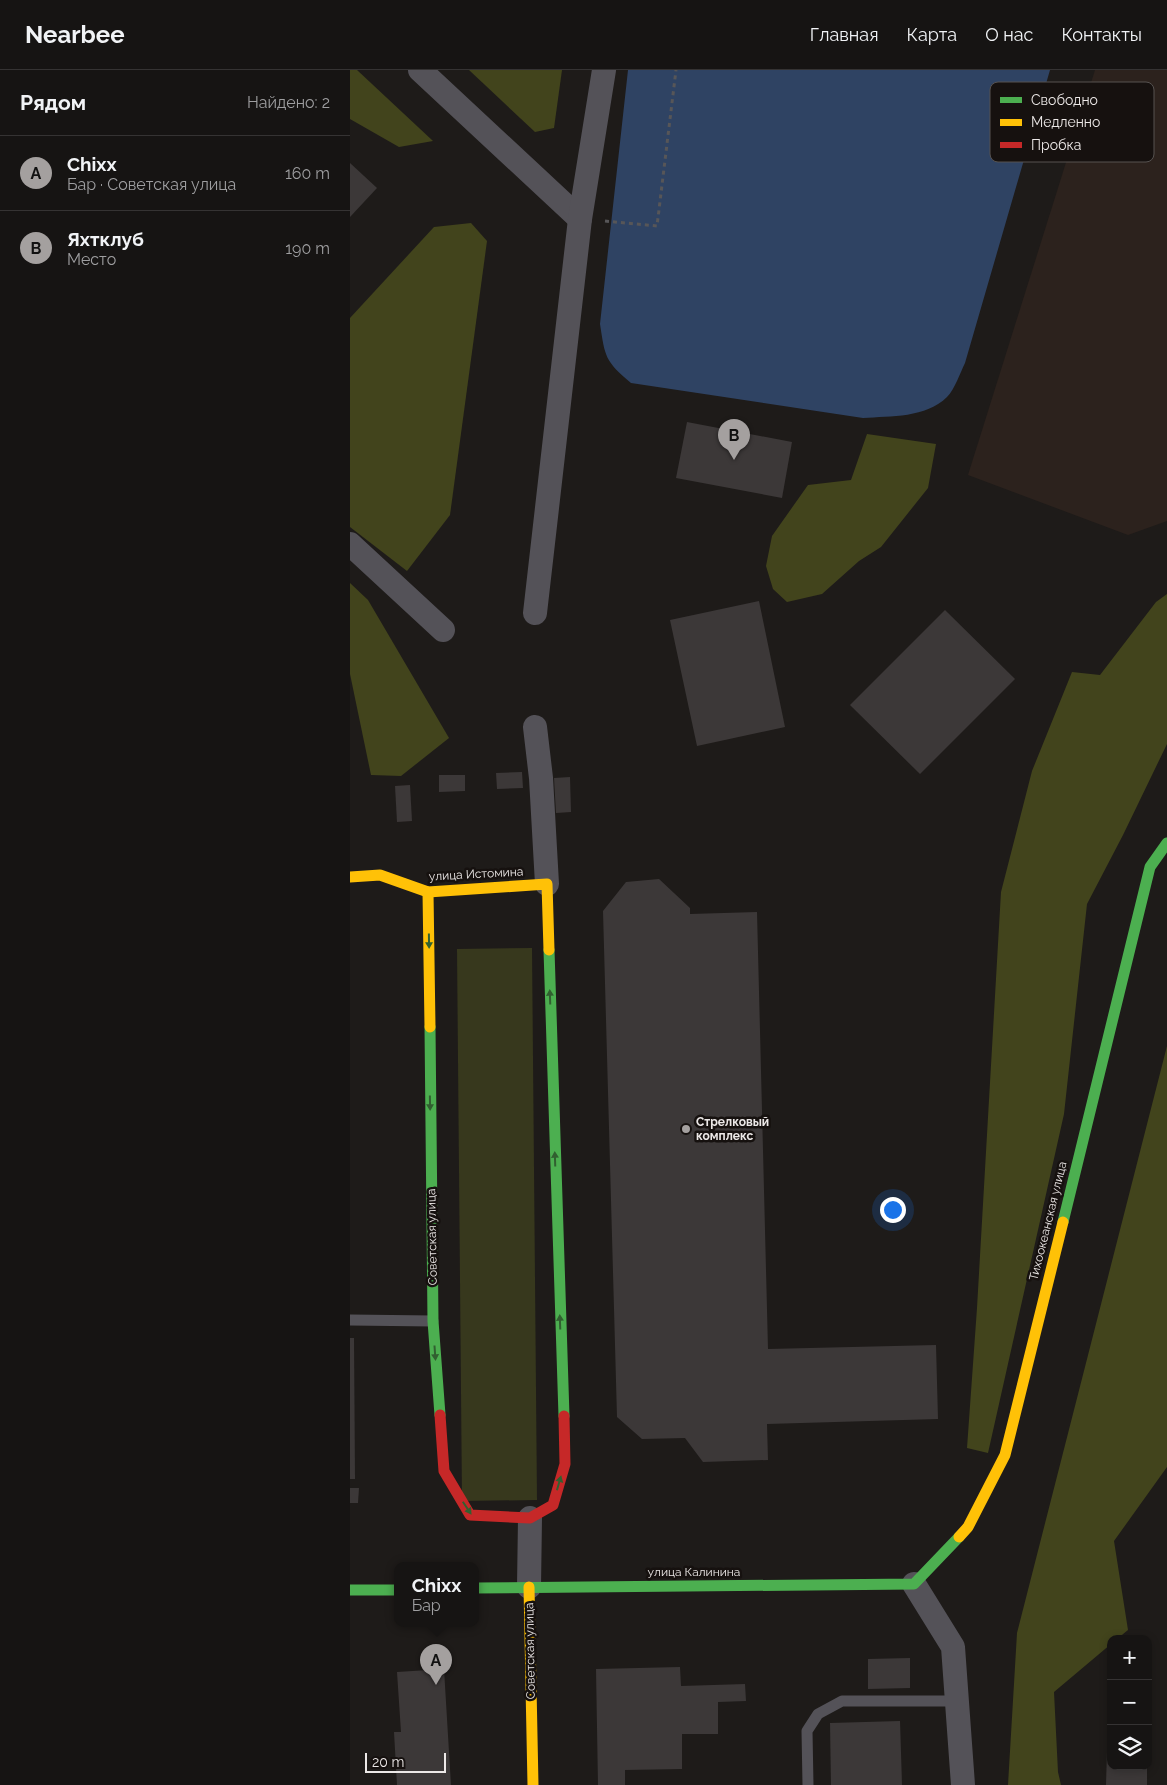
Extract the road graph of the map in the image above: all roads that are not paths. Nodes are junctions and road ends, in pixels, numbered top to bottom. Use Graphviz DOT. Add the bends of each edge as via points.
graph roads {
  1 [pos="420,70"];
  2 [pos="604,70"];
  3 [pos="580,219"];
  4 [pos="350,544"];
  5 [pos="535,613"];
  6 [pos="443,630"];
  7 [pos="535,727"];
  8 [pos="1167,843"];
  9 [pos="350,877"];
  10 [pos="547,884"];
  11 [pos="428,892"];
  12 [pos="350,1320"];
  13 [pos="432,1320"];
  14 [pos="530,1518"];
  15 [pos="914,1584"];
  16 [pos="529,1587"];
  17 [pos="479,1588"];
  18 [pos="350,1590"];
  19 [pos="394,1590"];
  20 [pos="957,1701"];
  21 [pos="533,1785"];
  22 [pos="808,1785"];
  23 [pos="963,1785"];
  1 -- 3 [label="street"];
  2 -- 3 [label="street"];
  3 -- 5 [label="street"];
  4 -- 6 [label="street"];
  7 -- 10 [label="street"];
  8 -- 15 [label="street, Тихоокеанская улица" via="1150,867 1005,1455 968,1527"];
  9 -- 11 [label="street, улица Истомина" via="380,875"];
  10 -- 11 [label="street, улица Истомина"];
  14 -- 10 [label="street, one-way" via="553,1505 565,1464"];
  11 -- 13 [label="street, Советская улица, one-way"];
  12 -- 13 [label="lane"];
  13 -- 14 [label="street, Советская улица, one-way" via="444,1471 470,1515"];
  14 -- 16 [label="street, Советская улица"];
  15 -- 16 [label="street, улица Калинина"];
  15 -- 20 [label="street" via="953,1647"];
  16 -- 17 [label="street, улица Калинина"];
  16 -- 21 [label="street, Советская улица"];
  18 -- 19 [label="street"];
  20 -- 22 [label="lane" via="842,1701 818,1714 807,1730"];
  20 -- 23 [label="street"];
}
